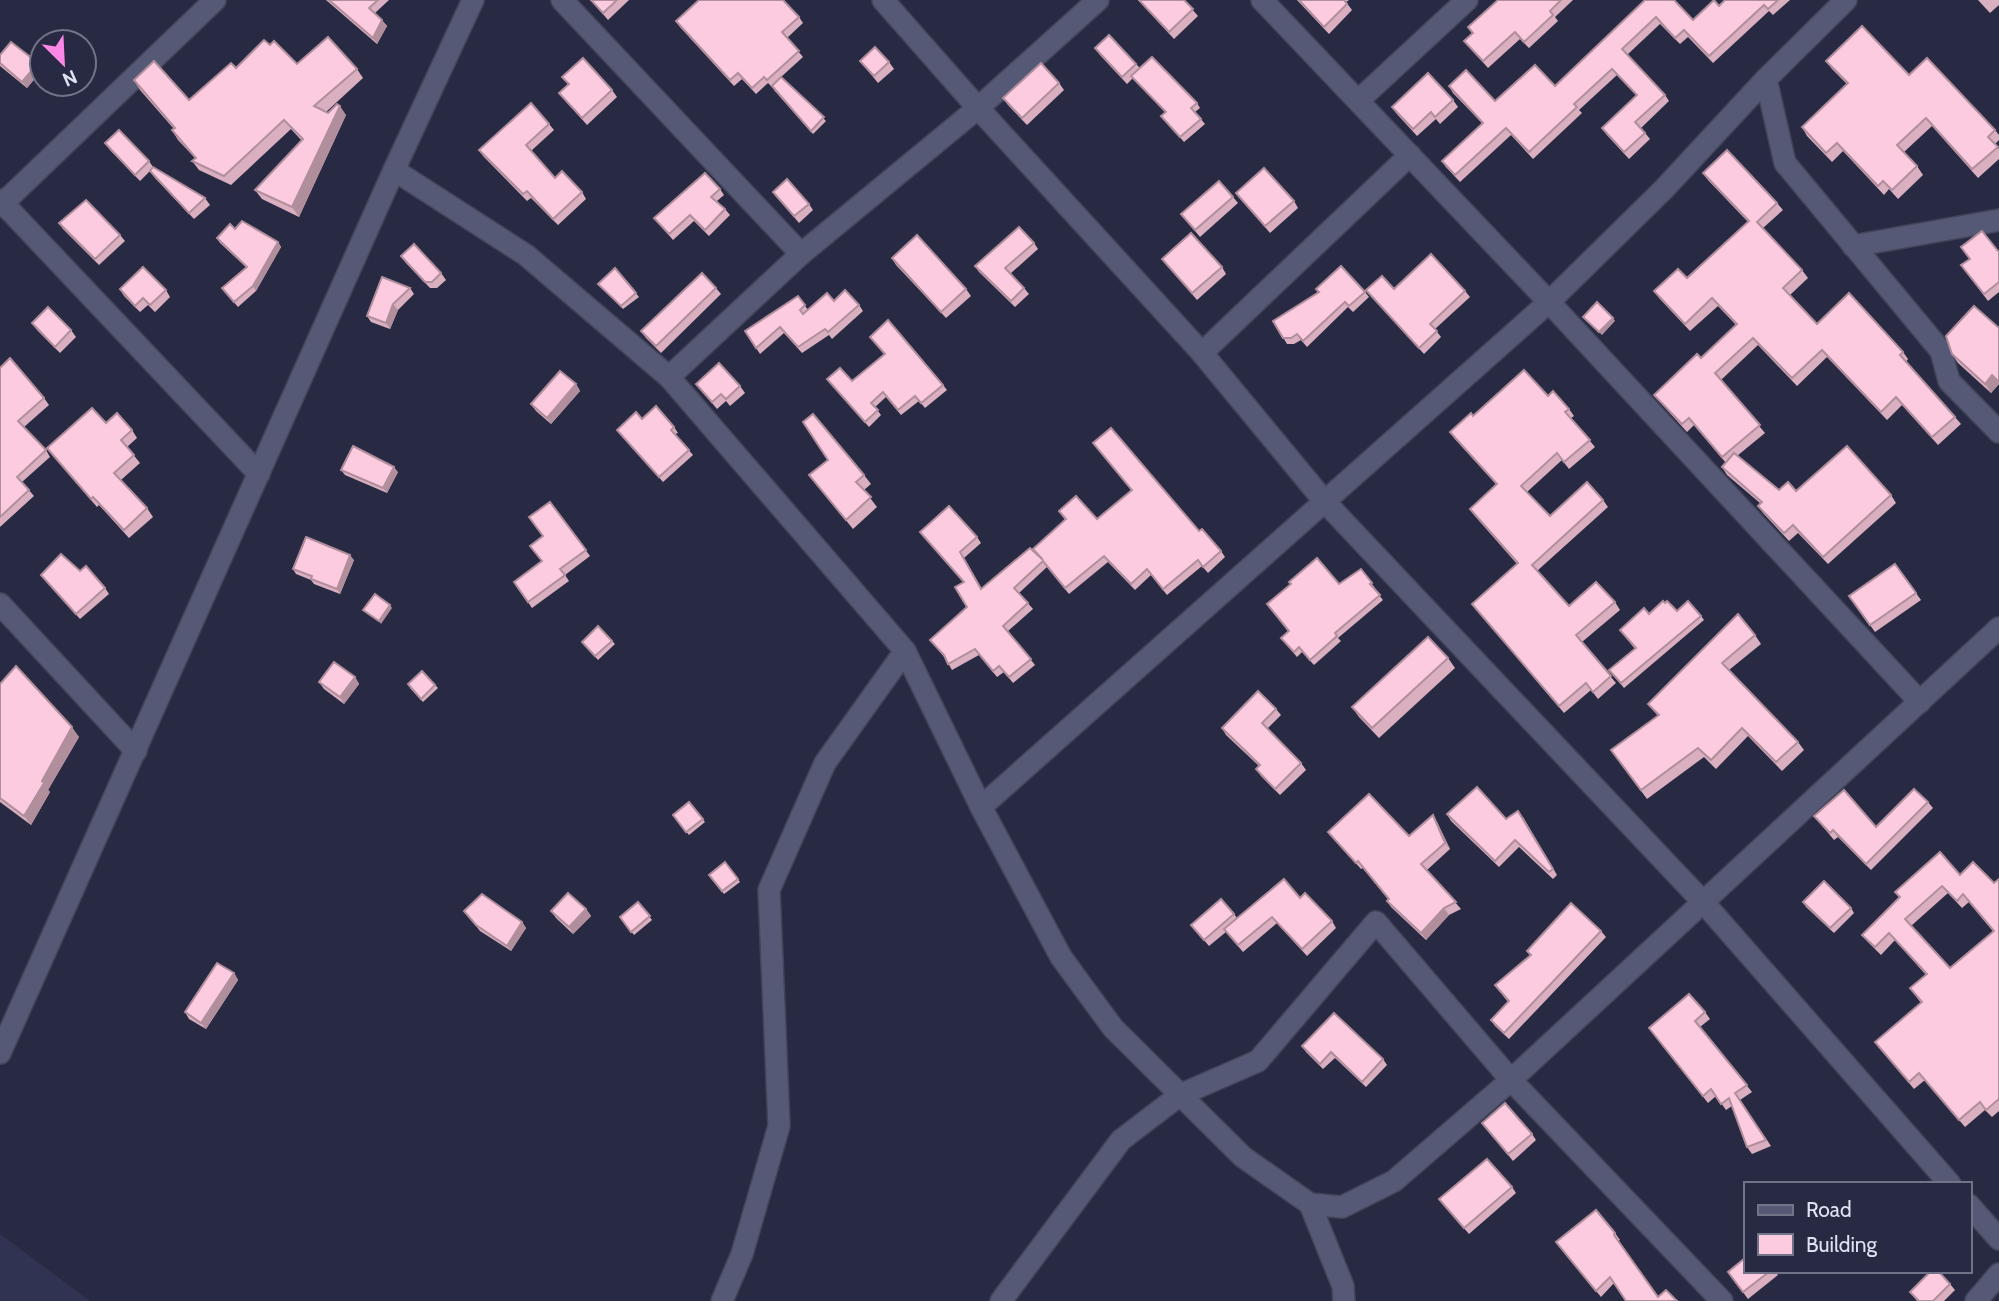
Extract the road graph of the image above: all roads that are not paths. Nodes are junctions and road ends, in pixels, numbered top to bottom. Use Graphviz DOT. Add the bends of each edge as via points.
graph roads {
  1 [pos="215,0"];
  2 [pos="473,0"];
  3 [pos="562,0"];
  4 [pos="883,0"];
  5 [pos="1098,0"];
  6 [pos="1262,0"];
  7 [pos="1466,0"];
  8 [pos="1846,0"];
  9 [pos="1766,79"];
  10 [pos="1359,100"];
  11 [pos="978,108"];
  12 [pos="1410,155"];
  13 [pos="394,170"];
  14 [pos="1,203"];
  15 [pos="1999,220"];
  16 [pos="1853,246"];
  17 [pos="801,254"];
  18 [pos="1549,302"];
  19 [pos="1202,353"];
  20 [pos="669,377"];
  21 [pos="1999,432"];
  22 [pos="259,474"];
  23 [pos="1325,502"];
  24 [pos="0,604"];
  25 [pos="1995,640"];
  26 [pos="905,651"];
  27 [pos="1920,702"];
  28 [pos="136,751"];
  29 [pos="981,807"];
  30 [pos="1704,903"];
  31 [pos="0,1054"];
  32 [pos="1511,1080"];
  33 [pos="1180,1095"];
  34 [pos="1948,1182"];
  35 [pos="1310,1204"];
  36 [pos="1971,1207"];
  37 [pos="1999,1239"];
  38 [pos="1999,1274"];
  39 [pos="722,1301"];
  40 [pos="1001,1301"];
  41 [pos="1344,1301"];
  42 [pos="1722,1301"];
  43 [pos="1976,1301"];
  1 -- 14 [label="street"];
  2 -- 13 [label="street"];
  3 -- 17 [label="street"];
  4 -- 11 [label="street"];
  5 -- 11 [label="street"];
  6 -- 10 [label="street"];
  7 -- 10 [label="street"];
  8 -- 9 [label="street"];
  9 -- 16 [label="street" via="1785,163"];
  9 -- 18 [label="street" via="1664,189"];
  10 -- 12 [label="street"];
  11 -- 17 [label="street"];
  11 -- 19 [label="street"];
  12 -- 18 [label="street"];
  12 -- 19 [label="street"];
  13 -- 20 [label="street" via="526,255"];
  13 -- 22 [label="street"];
  14 -- 22 [label="street"];
  15 -- 16 [label="street"];
  16 -- 21 [label="street" via="1941,351 1949,382"];
  17 -- 20 [label="street"];
  18 -- 23 [label="street"];
  18 -- 27 [label="street"];
  19 -- 23 [label="street"];
  20 -- 26 [label="street"];
  22 -- 28 [label="street"];
  23 -- 29 [label="street"];
  23 -- 30 [label="street"];
  24 -- 28 [label="street"];
  25 -- 27 [label="street"];
  26 -- 29 [label="street"];
  26 -- 39 [label="street" via="825,763 769,890 779,1126 742,1254"];
  27 -- 30 [label="street"];
  28 -- 31 [label="street"];
  29 -- 33 [label="street" via="1061,957 1114,1028"];
  30 -- 32 [label="street"];
  30 -- 34 [label="street"];
  32 -- 33 [label="street" via="1376,922 1258,1061"];
  32 -- 35 [label="street" via="1394,1181 1342,1207"];
  32 -- 42 [label="street"];
  33 -- 35 [label="street" via="1243,1157"];
  33 -- 40 [label="street" via="1121,1140"];
  35 -- 41 [label="street" via="1343,1286"];
  36 -- 37 [label="street"];
  38 -- 43 [label="street"];
}
